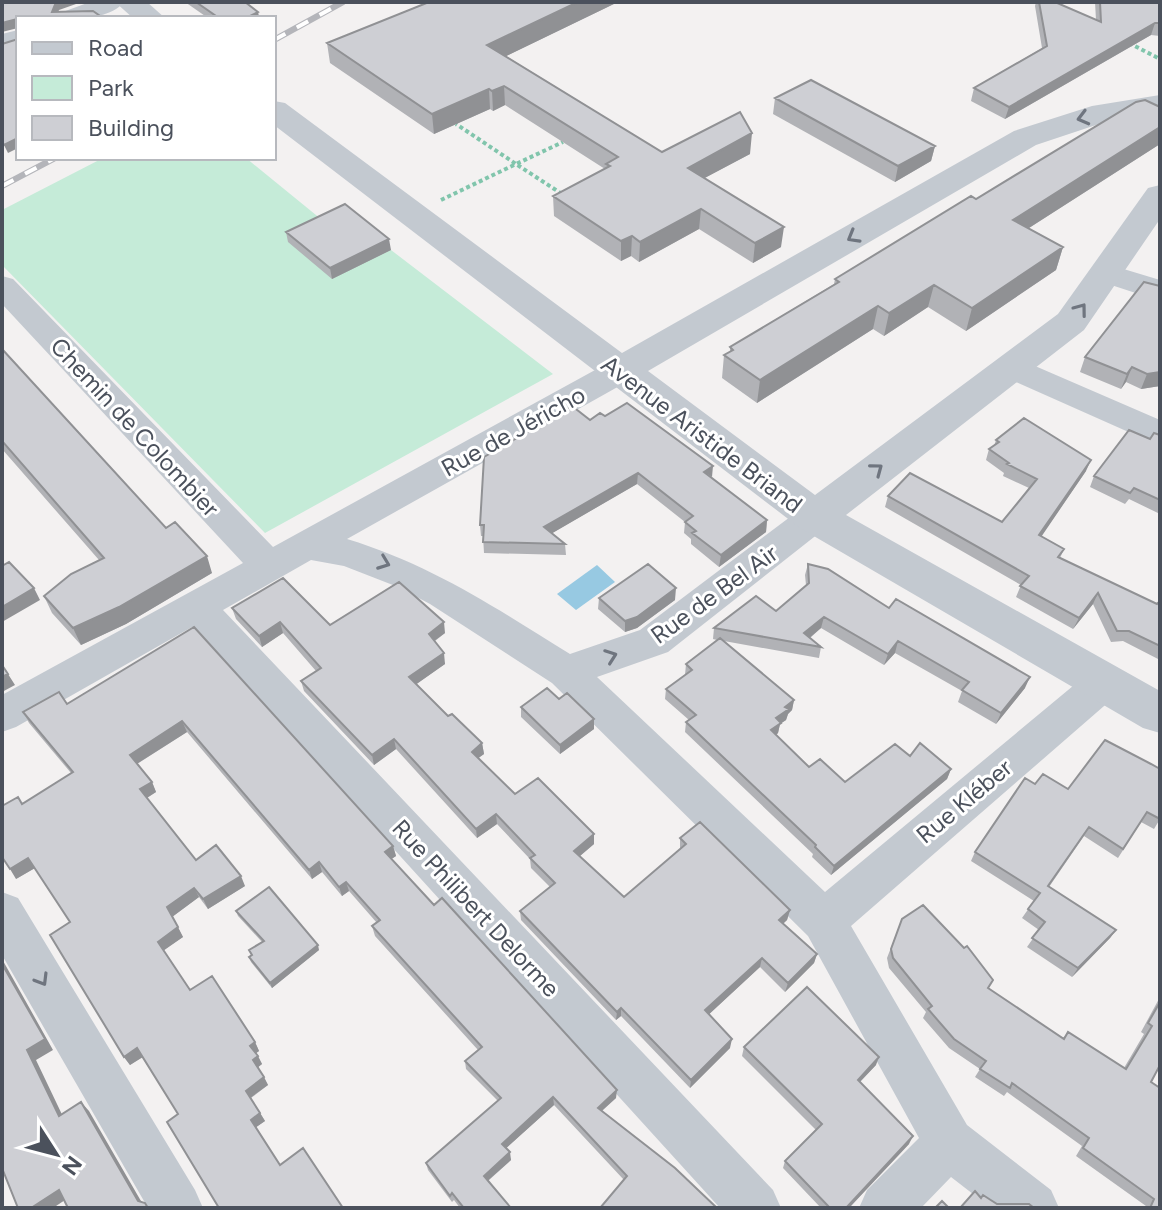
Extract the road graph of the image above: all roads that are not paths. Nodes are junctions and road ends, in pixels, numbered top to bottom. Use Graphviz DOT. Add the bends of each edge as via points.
graph roads {
  1 [pos="112,2"];
  2 [pos="129,2"];
  3 [pos="74,16"];
  4 [pos="148,16"];
  5 [pos="1151,109"];
  6 [pos="276,112"];
  7 [pos="1160,195"];
  8 [pos="1107,273"];
  9 [pos="2,286"];
  10 [pos="1160,291"];
  11 [pos="1012,367"];
  12 [pos="618,372"];
  13 [pos="1160,434"];
  14 [pos="815,517"];
  15 [pos="308,546"];
  16 [pos="269,567"];
  17 [pos="197,607"];
  18 [pos="566,672"];
  19 [pos="1105,682"];
  20 [pos="1160,714"];
  21 [pos="2,715"];
  22 [pos="2,913"];
  23 [pos="824,921"];
  24 [pos="949,1143"];
  25 [pos="177,1208"];
  26 [pos="755,1208"];
  27 [pos="885,1208"];
  28 [pos="1033,1208"];
  1 -- 3 [label="street"];
  2 -- 4 [label="street"];
  5 -- 12 [label="street, Rue de Jéricho, one-way" via="1067,123 1025,138"];
  6 -- 12 [label="street, Avenue Aristide Briand"];
  7 -- 8 [label="street, Rue de Bel Air"];
  8 -- 10 [label="street"];
  11 -- 8 [label="street, Rue de Bel Air, one-way" via="1071,322"];
  9 -- 16 [label="street, Chemin de Colombier"];
  11 -- 13 [label="street"];
  14 -- 11 [label="street, Rue de Bel Air, one-way"];
  12 -- 14 [label="street, Avenue Aristide Briand"];
  12 -- 15 [label="street, Rue de Jéricho"];
  18 -- 14 [label="street, Rue de Bel Air, one-way" via="654,641"];
  14 -- 19 [label="street, Avenue Aristide Briand"];
  15 -- 16 [label="street, Rue de Jéricho"];
  15 -- 18 [label="street, one-way" via="345,550 409,573"];
  16 -- 17 [label="street, Rue de Jéricho"];
  17 -- 21 [label="street, Rue de Jéricho"];
  17 -- 26 [label="street, Rue Philibert Delorme"];
  18 -- 23 [label="street"];
  19 -- 20 [label="street, Avenue Aristide Briand"];
  19 -- 23 [label="street, Rue Kléber"];
  22 -- 25 [label="street, one-way"];
  23 -- 24 [label="street"];
  24 -- 27 [label="street"];
  24 -- 28 [label="street"];
}
